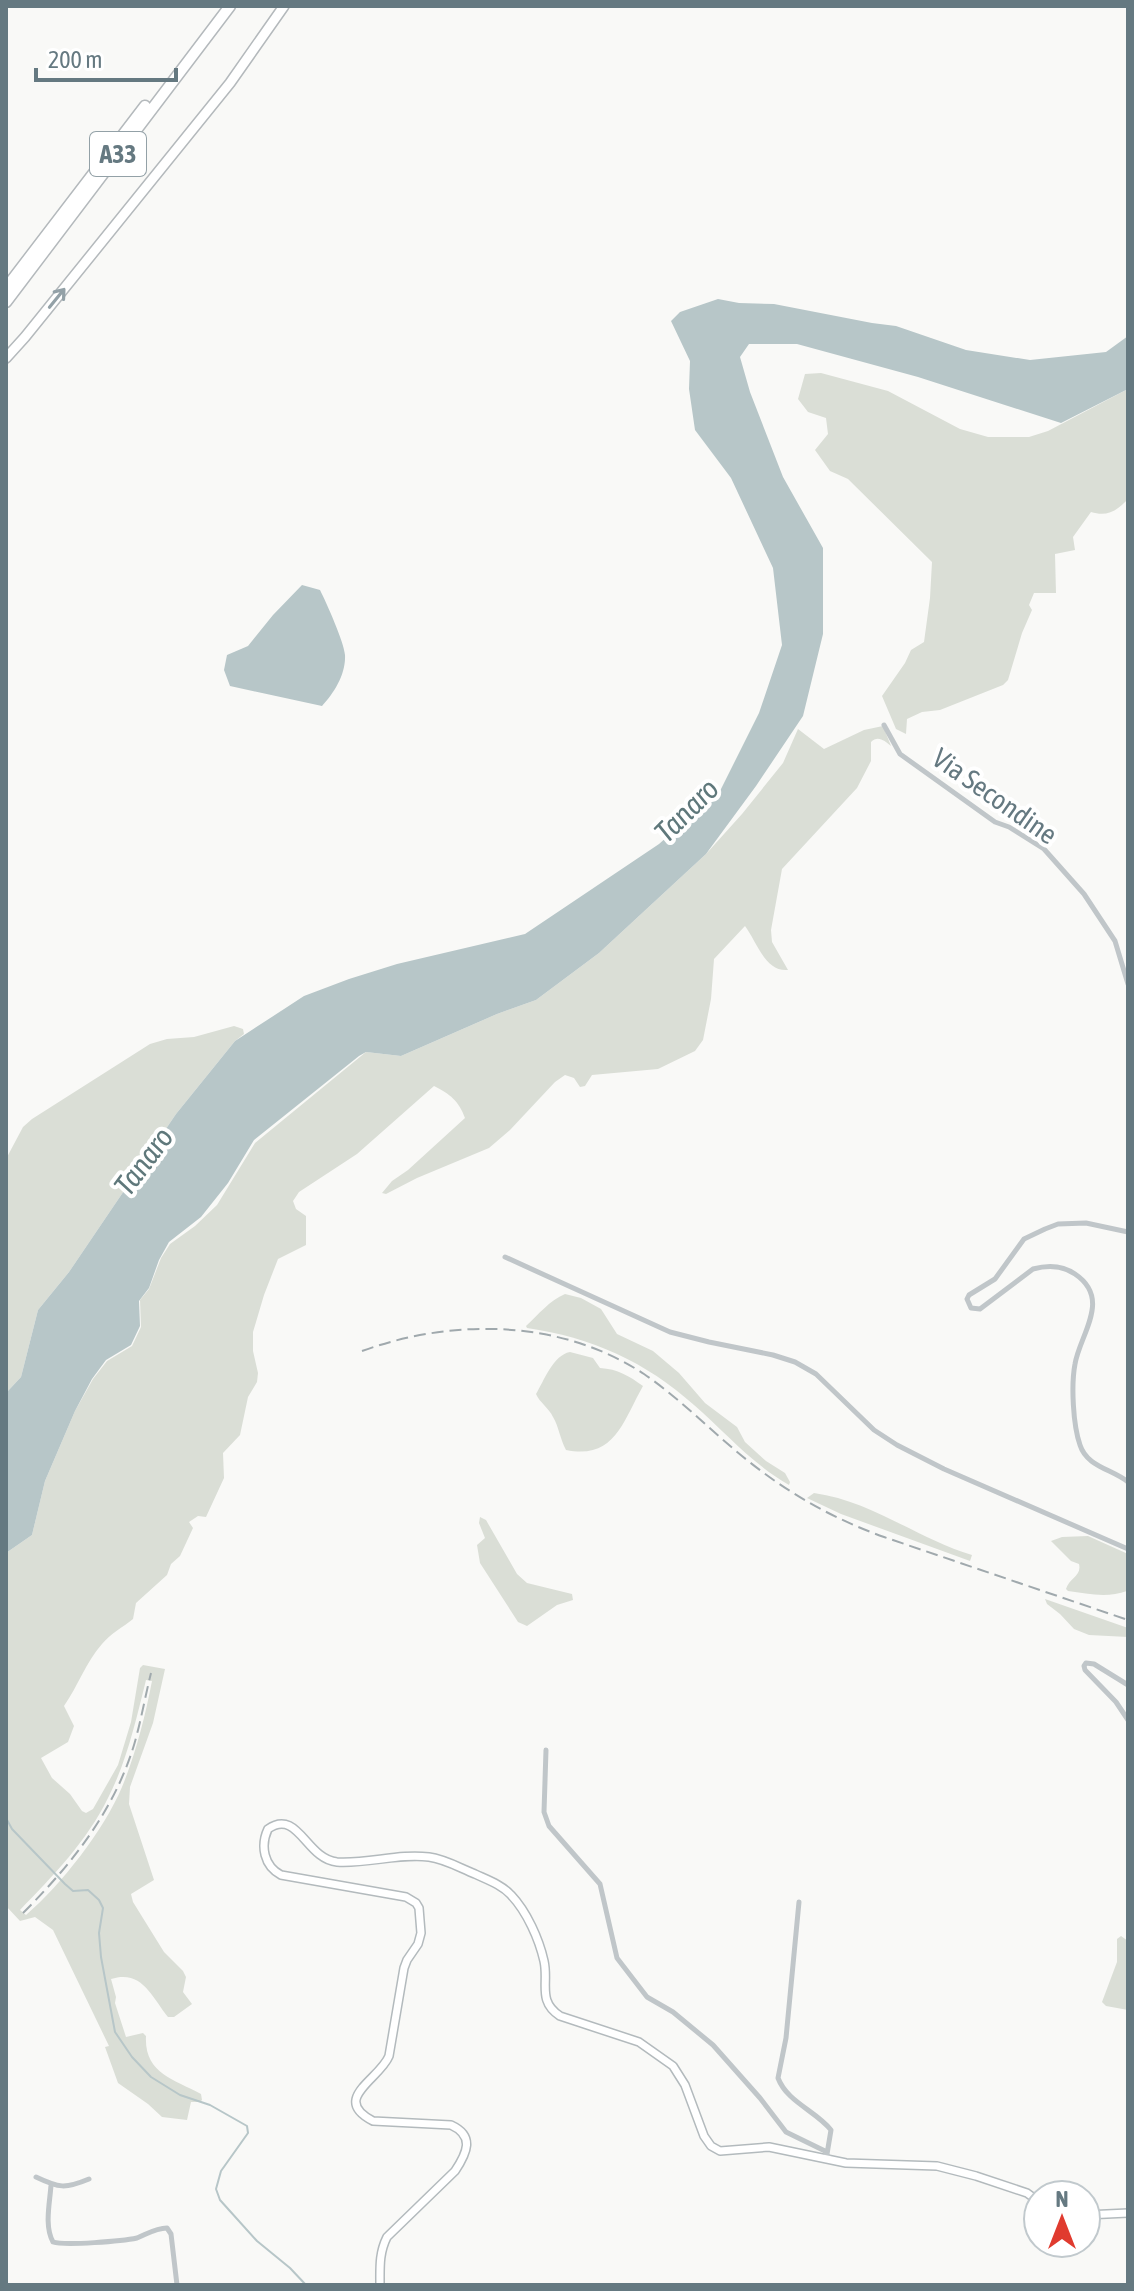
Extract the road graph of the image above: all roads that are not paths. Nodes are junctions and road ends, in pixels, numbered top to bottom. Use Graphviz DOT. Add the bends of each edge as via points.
graph roads {
  1 [pos="221,6"];
  2 [pos="230,6"];
  3 [pos="284,6"];
  4 [pos="6,288"];
  5 [pos="6,302"];
  6 [pos="6,358"];
  7 [pos="884,725"];
  8 [pos="1128,984"];
  9 [pos="1128,1232"];
  10 [pos="505,1257"];
  11 [pos="1128,1482"];
  12 [pos="1128,1549"];
  13 [pos="1128,1685"];
  14 [pos="1128,1720"];
  15 [pos="546,1750"];
  16 [pos="799,1902"];
  17 [pos="829,2158"];
  18 [pos="36,2177"];
  19 [pos="89,2179"];
  20 [pos="51,2185"];
  21 [pos="1022,2192"];
  22 [pos="1128,2213"];
  23 [pos="1102,2214"];
  24 [pos="177,2285"];
  25 [pos="380,2285"];
  1 -- 4 [label="highway, A33"];
  2 -- 5 [label="highway, A33"];
  6 -- 3 [label="highway, one-way" via="221,94"];
  7 -- 8 [label="street, Via Secondine" via="900,754 995,822 1044,849 1084,894 1115,941"];
  9 -- 11 [label="street" via="1086,1223 1045,1229 1024,1239 995,1279 967,1299 971,1308 980,1309 1041,1266 1068,1270 1082,1281 1093,1309 1075,1361 1076,1430 1084,1454"];
  10 -- 12 [label="street" via="670,1332 795,1362 897,1445"];
  13 -- 14 [label="street" via="1094,1664 1084,1666"];
  15 -- 17 [label="street" via="544,1812 549,1826 600,1884 617,1958 647,1997 713,2045 786,2132"];
  16 -- 17 [label="street" via="778,2078 831,2130"];
  17 -- 21 [label="main road" via="937,2166"];
  17 -- 25 [label="main road" via="780,2148 720,2151 711,2146 673,2066 639,2042 552,2010 539,1945 520,1907 501,1886 427,1857 327,1860 293,1827 277,1824 268,1829 264,1842 274,1872 406,1897 421,1913 420,1939 404,1968 389,2056 355,2100 363,2116 373,2121 451,2125 465,2135 467,2146 455,2171 387,2237 381,2248"];
  18 -- 20 [label="street"];
  19 -- 20 [label="street" via="70,2187"];
  20 -- 24 [label="street" via="53,2242 133,2239 167,2228"];
  22 -- 23 [label="main road"];
}
